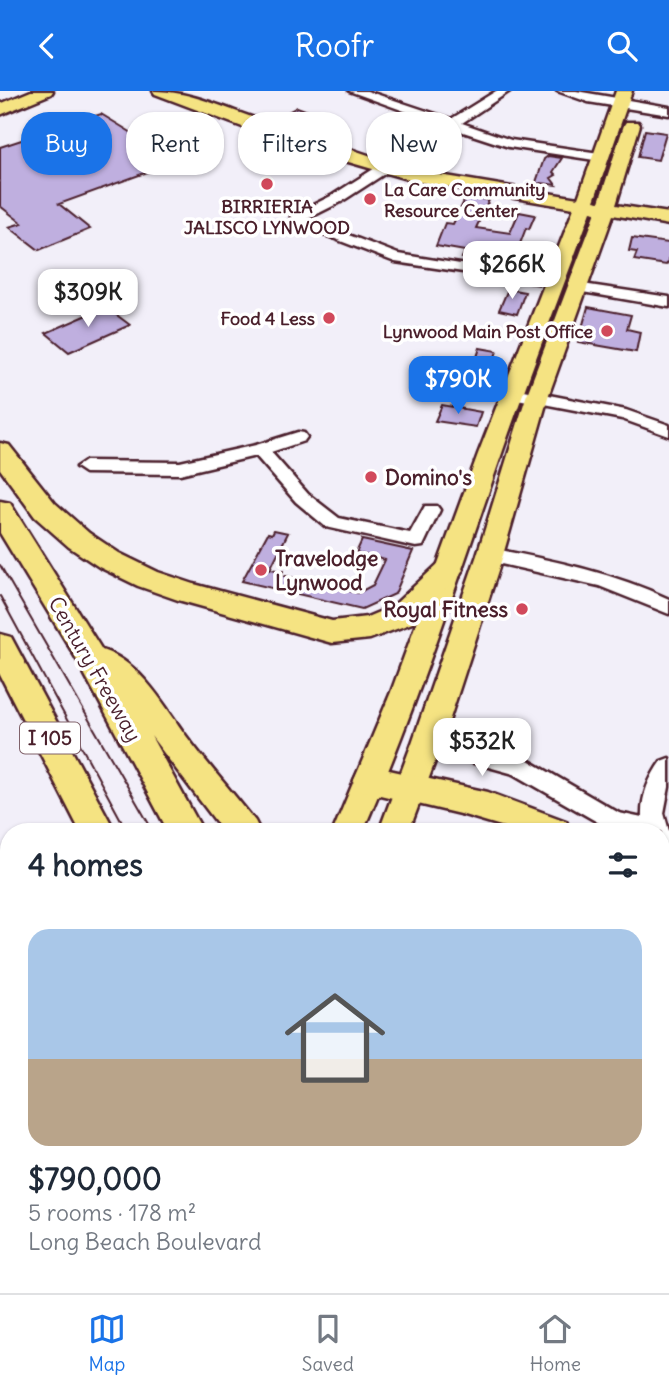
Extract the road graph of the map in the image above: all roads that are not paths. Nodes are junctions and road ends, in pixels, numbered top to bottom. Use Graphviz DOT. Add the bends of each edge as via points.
graph roads {
  1 [pos="45,91"];
  2 [pos="161,91"];
  3 [pos="179,91"];
  4 [pos="355,91"];
  5 [pos="505,91"];
  6 [pos="563,91"];
  7 [pos="631,98"];
  8 [pos="6,101"];
  9 [pos="669,111"];
  10 [pos="417,112"];
  11 [pos="238,113"];
  12 [pos="462,118"];
  13 [pos="238,119"];
  14 [pos="462,127"];
  15 [pos="601,157"];
  16 [pos="374,175"];
  17 [pos="414,175"];
  18 [pos="585,204"];
  19 [pos="611,207"];
  20 [pos="669,211"];
  21 [pos="669,219"];
  22 [pos="553,283"];
  23 [pos="576,287"];
  24 [pos="669,302"];
  25 [pos="525,395"];
  26 [pos="669,431"];
  27 [pos="298,437"];
  28 [pos="260,450"];
  29 [pos="0,451"];
  30 [pos="85,467"];
  31 [pos="0,510"];
  32 [pos="431,510"];
  33 [pos="490,555"];
  34 [pos="449,570"];
  35 [pos="669,607"];
  36 [pos="0,645"];
  37 [pos="88,652"];
  38 [pos="453,749"];
  39 [pos="669,767"];
  40 [pos="371,780"];
  41 [pos="410,789"];
  42 [pos="94,823"];
  43 [pos="182,823"];
  44 [pos="237,823"];
  45 [pos="352,823"];
  46 [pos="397,823"];
  47 [pos="534,823"];
  48 [pos="619,823"];
  49 [pos="653,823"];
  1 -- 8 [label="main road"];
  2 -- 13 [label="main road"];
  3 -- 11 [label="main road"];
  4 -- 10 [label="street"];
  5 -- 12 [label="street"];
  6 -- 7 [label="street"];
  7 -- 9 [label="street"];
  7 -- 15 [label="main road"];
  7 -- 19 [label="main road"];
  14 -- 15 [label="street" via="509,143"];
  15 -- 18 [label="main road"];
  16 -- 22 [label="street" via="296,219 395,258"];
  17 -- 18 [label="main road"];
  18 -- 19 [label="main road"];
  18 -- 22 [label="main road"];
  19 -- 20 [label="main road"];
  19 -- 21 [label="main road"];
  19 -- 23 [label="main road"];
  22 -- 25 [label="main road"];
  23 -- 24 [label="street"];
  23 -- 25 [label="main road"];
  25 -- 26 [label="street" via="626,415"];
  25 -- 33 [label="main road"];
  25 -- 34 [label="main road"];
  27 -- 28 [label="street"];
  28 -- 30 [label="street" via="180,468"];
  28 -- 32 [label="street" via="302,498 333,523 416,541"];
  29 -- 34 [label="highway" via="45,510 109,560 188,593 332,632 370,628 404,614"];
  31 -- 37 [label="highway, Century Freeway"];
  33 -- 35 [label="street" via="608,581"];
  33 -- 41 [label="main road"];
  34 -- 40 [label="main road"];
  36 -- 42 [label="highway, I 105"];
  37 -- 43 [label="highway, Century Freeway"];
  37 -- 44 [label="highway" via="138,692"];
  38 -- 48 [label="street" via="520,766"];
  39 -- 49 [label="street" via="653,796"];
  40 -- 41 [label="highway"];
  40 -- 45 [label="main road"];
  41 -- 46 [label="main road"];
  41 -- 47 [label="highway"];
}
